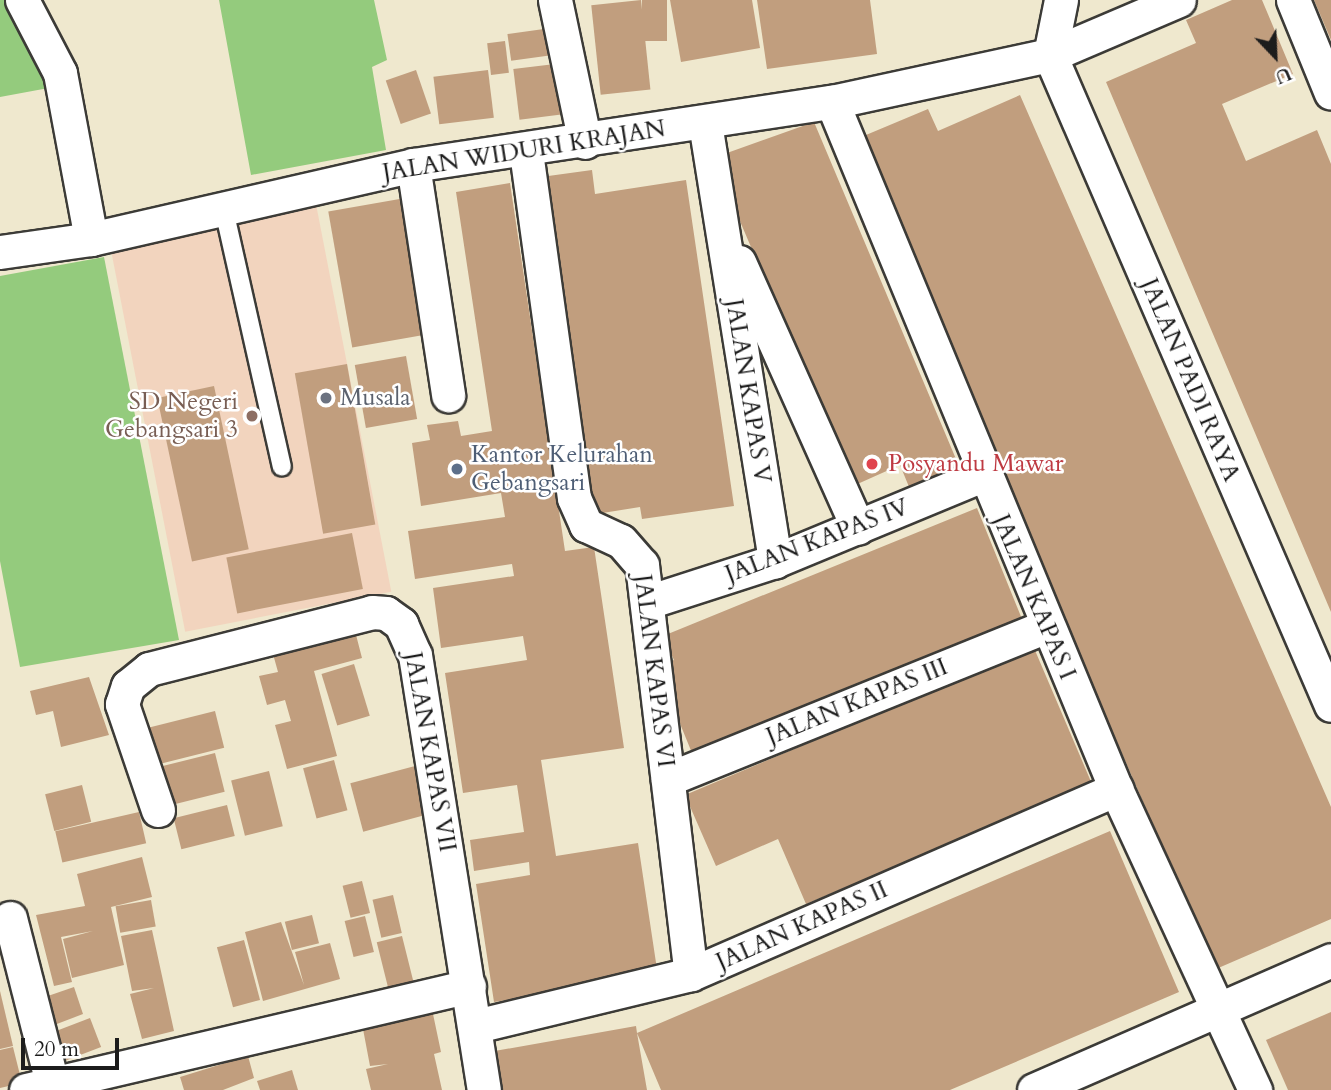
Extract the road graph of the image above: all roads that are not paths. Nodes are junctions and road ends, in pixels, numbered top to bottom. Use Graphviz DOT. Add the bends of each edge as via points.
graph roads {
  1 [pos="22,0"];
  2 [pos="555,0"];
  3 [pos="1061,0"];
  4 [pos="1179,0"];
  5 [pos="1293,0"];
  6 [pos="1050,55"];
  7 [pos="1331,93"];
  8 [pos="832,102"];
  9 [pos="705,123"];
  10 [pos="585,142"];
  11 [pos="526,152"];
  12 [pos="414,165"];
  13 [pos="224,210"];
  14 [pos="721,222"];
  15 [pos="91,239"];
  16 [pos="0,252"];
  17 [pos="448,395"];
  18 [pos="282,467"];
  19 [pos="983,475"];
  20 [pos="858,528"];
  21 [pos="775,561"];
  22 [pos="648,602"];
  23 [pos="1046,626"];
  24 [pos="1331,705"];
  25 [pos="668,779"];
  26 [pos="1116,789"];
  27 [pos="158,810"];
  28 [pos="10,918"];
  29 [pos="1331,960"];
  30 [pos="691,974"];
  31 [pos="469,986"];
  32 [pos="1216,1009"];
  33 [pos="476,1026"];
  34 [pos="39,1087"];
  35 [pos="484,1090"];
  36 [pos="1034,1090"];
  37 [pos="1255,1090"];
  1 -- 15 [label="street" via="60,73"];
  2 -- 10 [label="street"];
  3 -- 6 [label="street"];
  4 -- 6 [label="street, JALAN WIDURI KRAJAN"];
  5 -- 7 [label="street"];
  6 -- 8 [label="street, JALAN WIDURI KRAJAN"];
  6 -- 24 [label="street, JALAN PADI RAYA"];
  8 -- 9 [label="street, JALAN WIDURI KRAJAN"];
  8 -- 19 [label="street, JALAN KAPAS I"];
  9 -- 10 [label="street, JALAN WIDURI KRAJAN"];
  9 -- 14 [label="street, JALAN KAPAS V"];
  10 -- 11 [label="street, JALAN WIDURI KRAJAN"];
  11 -- 12 [label="street, JALAN WIDURI KRAJAN"];
  11 -- 22 [label="street, JALAN KAPAS VI" via="574,498 586,525 633,550 642,565"];
  12 -- 13 [label="street, JALAN WIDURI KRAJAN"];
  12 -- 17 [label="street"];
  13 -- 15 [label="street, JALAN WIDURI KRAJAN"];
  13 -- 18 [label="lane"];
  14 -- 20 [label="street, JALAN KAPAS V"];
  14 -- 21 [label="street, JALAN KAPAS V"];
  15 -- 16 [label="street, JALAN WIDURI KRAJAN"];
  19 -- 20 [label="street, JALAN KAPAS IV"];
  19 -- 23 [label="street, JALAN KAPAS I"];
  20 -- 21 [label="street, JALAN KAPAS IV"];
  21 -- 22 [label="street, JALAN KAPAS IV"];
  22 -- 25 [label="street, JALAN KAPAS VI"];
  23 -- 25 [label="street, JALAN KAPAS III"];
  23 -- 26 [label="street, JALAN KAPAS I"];
  25 -- 30 [label="street, JALAN KAPAS VI"];
  26 -- 30 [label="street, JALAN KAPAS II"];
  26 -- 32 [label="street, JALAN KAPAS I"];
  27 -- 31 [label="street, JALAN KAPAS VII" via="122,704 128,686 149,669 372,612 386,613 407,632 415,655"];
  28 -- 34 [label="street"];
  29 -- 32 [label="street"];
  30 -- 33 [label="street, JALAN KAPAS II"];
  31 -- 33 [label="street, JALAN KAPAS VII"];
  31 -- 34 [label="street"];
  32 -- 36 [label="street"];
  32 -- 37 [label="street, JALAN KAPAS I"];
  33 -- 35 [label="street, JALAN KAPAS VII"];
}
